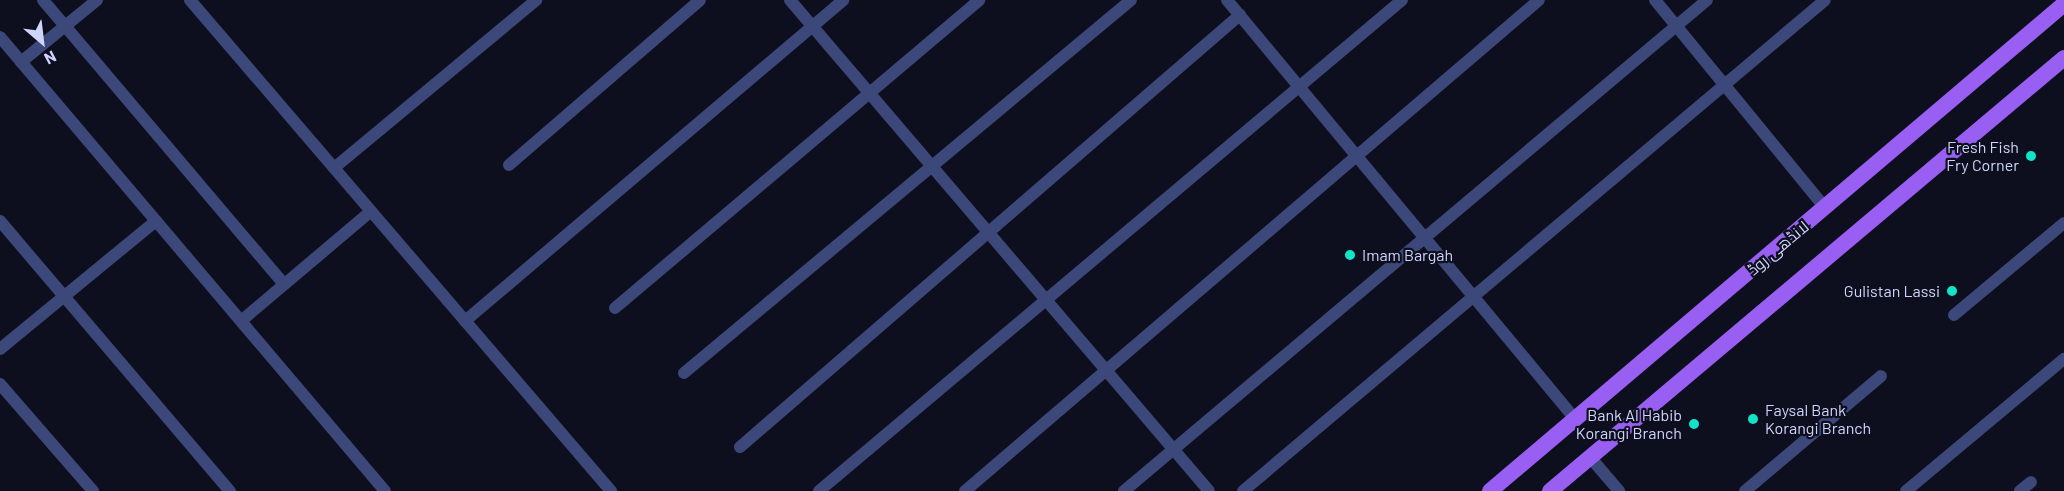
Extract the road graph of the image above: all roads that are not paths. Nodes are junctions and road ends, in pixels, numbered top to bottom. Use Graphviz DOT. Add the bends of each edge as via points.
graph roads {
  1 [pos="43,0"];
  2 [pos="97,0"];
  3 [pos="190,0"];
  4 [pos="536,0"];
  5 [pos="700,0"];
  6 [pos="790,0"];
  7 [pos="843,0"];
  8 [pos="979,0"];
  9 [pos="1131,0"];
  10 [pos="1227,0"];
  11 [pos="1402,0"];
  12 [pos="1539,0"];
  13 [pos="1655,0"];
  14 [pos="1707,0"];
  15 [pos="1825,0"];
  16 [pos="2064,4"];
  17 [pos="1240,15"];
  18 [pos="1677,25"];
  19 [pos="66,26"];
  20 [pos="812,27"];
  21 [pos="0,37"];
  22 [pos="2064,58"];
  23 [pos="21,62"];
  24 [pos="1724,83"];
  25 [pos="1300,86"];
  26 [pos="867,92"];
  27 [pos="1356,154"];
  28 [pos="509,165"];
  29 [pos="931,167"];
  30 [pos="334,168"];
  31 [pos="1825,208"];
  32 [pos="371,211"];
  33 [pos="156,221"];
  34 [pos="0,222"];
  35 [pos="2064,223"];
  36 [pos="986,232"];
  37 [pos="1426,238"];
  38 [pos="284,284"];
  39 [pos="1473,295"];
  40 [pos="64,298"];
  41 [pos="1043,300"];
  42 [pos="615,308"];
  43 [pos="1954,315"];
  44 [pos="241,321"];
  45 [pos="465,321"];
  46 [pos="0,349"];
  47 [pos="2064,359"];
  48 [pos="684,373"];
  49 [pos="1107,373"];
  50 [pos="1881,376"];
  51 [pos="0,384"];
  52 [pos="1576,420"];
  53 [pos="740,447"];
  54 [pos="1173,448"];
  55 [pos="1590,457"];
  56 [pos="2031,482"];
  57 [pos="93,491"];
  58 [pos="230,491"];
  59 [pos="385,491"];
  60 [pos="611,491"];
  61 [pos="819,491"];
  62 [pos="965,491"];
  63 [pos="1124,491"];
  64 [pos="1209,491"];
  65 [pos="1243,491"];
  66 [pos="1490,491"];
  67 [pos="1550,491"];
  68 [pos="1619,491"];
  69 [pos="1745,491"];
  70 [pos="1906,491"];
  71 [pos="2020,491"];
  1 -- 19 [label="street"];
  2 -- 19 [label="street"];
  3 -- 30 [label="street"];
  4 -- 30 [label="street"];
  5 -- 28 [label="street"];
  6 -- 20 [label="street"];
  7 -- 20 [label="street"];
  8 -- 26 [label="street"];
  9 -- 29 [label="street"];
  10 -- 17 [label="street"];
  11 -- 25 [label="street"];
  12 -- 27 [label="street"];
  13 -- 18 [label="street"];
  14 -- 18 [label="street"];
  15 -- 24 [label="street"];
  16 -- 31 [label="main road, لانڈھی روڈ"];
  17 -- 25 [label="street"];
  17 -- 36 [label="street"];
  18 -- 24 [label="street"];
  18 -- 37 [label="street"];
  19 -- 23 [label="street"];
  19 -- 38 [label="street"];
  20 -- 26 [label="street"];
  20 -- 45 [label="street"];
  21 -- 23 [label="street"];
  22 -- 55 [label="main road"];
  23 -- 33 [label="street"];
  24 -- 31 [label="street"];
  24 -- 39 [label="street"];
  25 -- 27 [label="street"];
  25 -- 41 [label="street"];
  26 -- 29 [label="street"];
  26 -- 42 [label="street"];
  27 -- 37 [label="street"];
  27 -- 49 [label="street"];
  29 -- 36 [label="street"];
  29 -- 48 [label="street"];
  30 -- 32 [label="street"];
  31 -- 52 [label="main road, لانڈھی روڈ"];
  32 -- 38 [label="street"];
  32 -- 45 [label="street"];
  33 -- 40 [label="street"];
  33 -- 44 [label="street"];
  34 -- 40 [label="street"];
  35 -- 43 [label="street"];
  36 -- 41 [label="street"];
  36 -- 53 [label="street"];
  37 -- 39 [label="street"];
  37 -- 54 [label="street"];
  38 -- 44 [label="street"];
  39 -- 52 [label="street"];
  39 -- 65 [label="street"];
  40 -- 46 [label="street"];
  40 -- 58 [label="street"];
  41 -- 49 [label="street"];
  41 -- 61 [label="street"];
  44 -- 59 [label="street"];
  45 -- 60 [label="street"];
  47 -- 70 [label="street"];
  49 -- 54 [label="street"];
  49 -- 62 [label="street"];
  50 -- 69 [label="street"];
  51 -- 57 [label="street"];
  52 -- 66 [label="main road, لانڈھی روڈ"];
  54 -- 63 [label="street"];
  54 -- 64 [label="street"];
  55 -- 67 [label="main road"];
  55 -- 68 [label="street"];
  56 -- 71 [label="street"];
}
